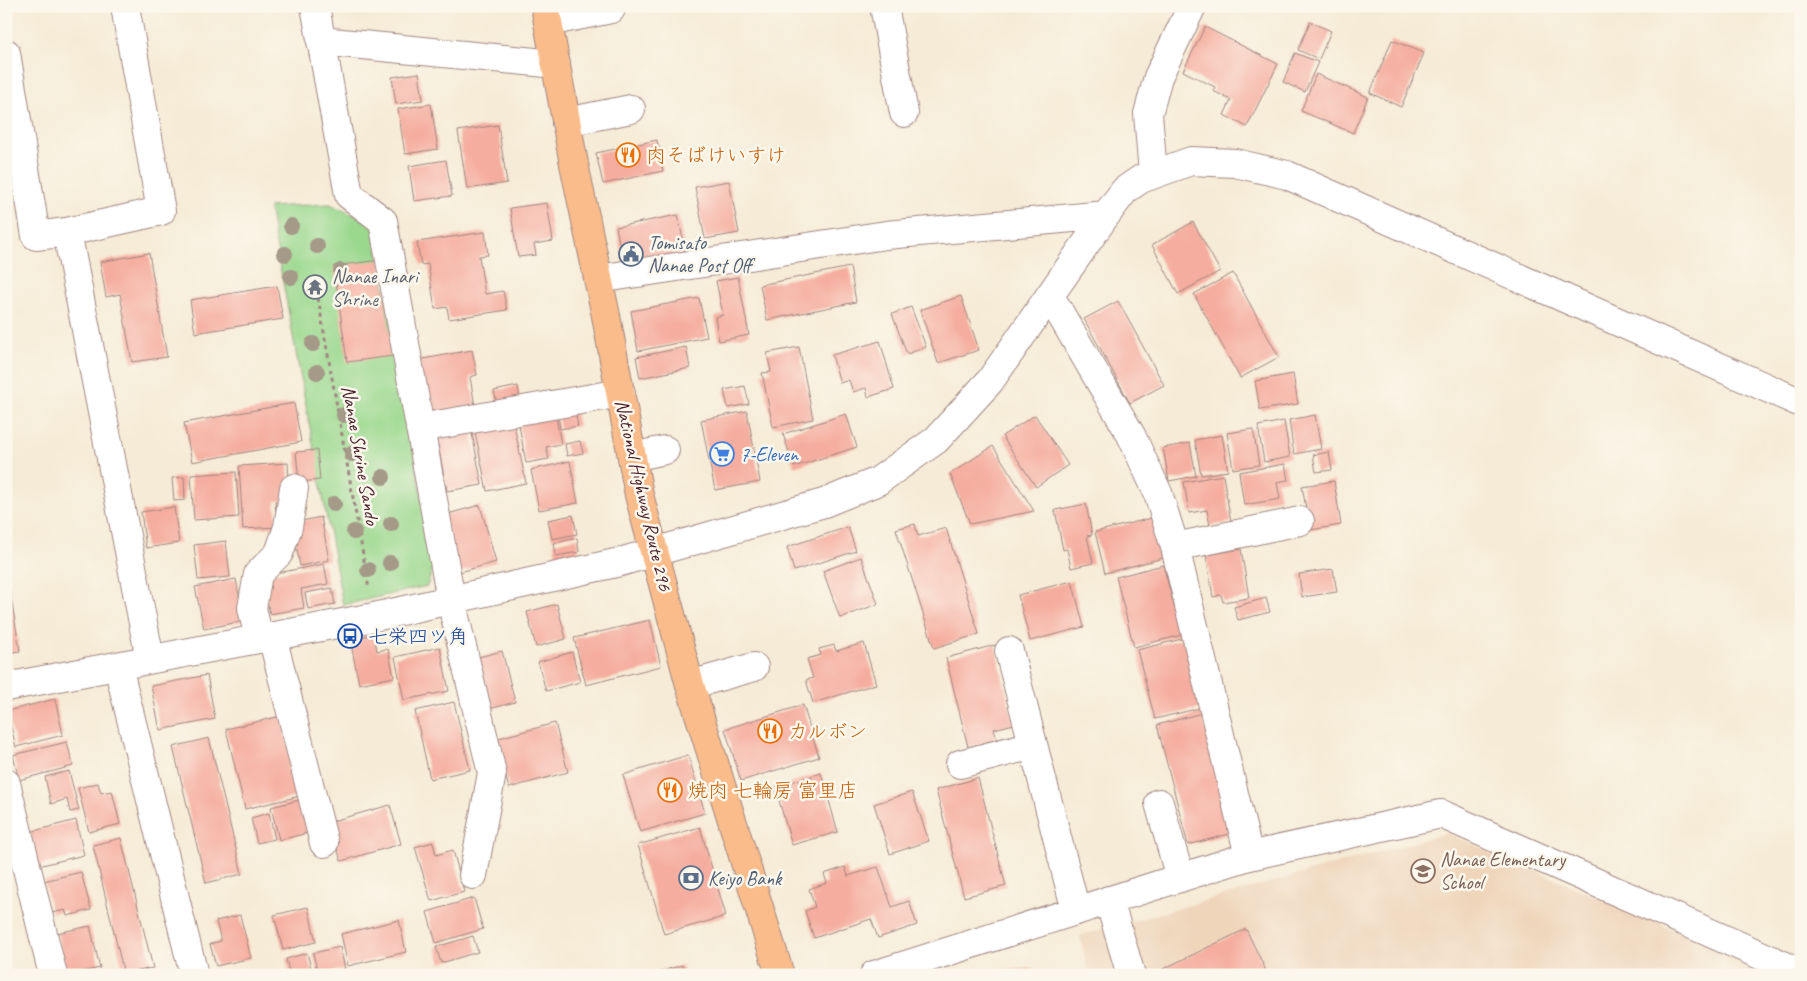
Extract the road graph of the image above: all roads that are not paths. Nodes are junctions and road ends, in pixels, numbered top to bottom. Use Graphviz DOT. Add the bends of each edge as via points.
graph roads {
  1 [pos="125,6"];
  2 [pos="315,6"];
  3 [pos="884,6"];
  4 [pos="1192,6"];
  5 [pos="611,9"];
  6 [pos="547,14"];
  7 [pos="321,41"];
  8 [pos="6,53"];
  9 [pos="556,64"];
  10 [pos="632,109"];
  11 [pos="904,113"];
  12 [pos="566,122"];
  13 [pos="1153,173"];
  14 [pos="1106,215"];
  15 [pos="67,232"];
  16 [pos="598,279"];
  17 [pos="1050,296"];
  18 [pos="621,393"];
  19 [pos="1801,403"];
  20 [pos="420,428"];
  21 [pos="665,450"];
  22 [pos="632,457"];
  23 [pos="294,488"];
  24 [pos="1300,520"];
  25 [pos="1175,547"];
  26 [pos="654,553"];
  27 [pos="451,600"];
  28 [pos="265,637"];
  29 [pos="1009,650"];
  30 [pos="150,659"];
  31 [pos="118,666"];
  32 [pos="754,667"];
  33 [pos="690,685"];
  34 [pos="6,686"];
  35 [pos="1033,745"];
  36 [pos="960,764"];
  37 [pos="6,783"];
  38 [pos="1159,803"];
  39 [pos="324,844"];
  40 [pos="1249,856"];
  41 [pos="473,875"];
  42 [pos="1180,878"];
  43 [pos="1109,900"];
  44 [pos="1076,911"];
  45 [pos="1801,973"];
  46 [pos="53,975"];
  47 [pos="194,975"];
  48 [pos="780,975"];
  49 [pos="874,975"];
  50 [pos="1131,975"];
  1 -- 15 [label="street" via="161,210"];
  2 -- 7 [label="street"];
  3 -- 11 [label="street"];
  4 -- 13 [label="street" via="1158,77 1148,114"];
  5 -- 6 [label="street"];
  6 -- 9 [label="highway, National Highway Route 296"];
  7 -- 9 [label="street"];
  7 -- 20 [label="street" via="349,195 383,221"];
  8 -- 15 [label="street" via="36,236"];
  9 -- 12 [label="highway, National Highway Route 296"];
  10 -- 12 [label="street"];
  12 -- 16 [label="highway, National Highway Route 296"];
  13 -- 14 [label="street" via="1125,190"];
  13 -- 19 [label="street" via="1190,161 1235,163 1287,175"];
  14 -- 16 [label="street" via="886,235"];
  14 -- 17 [label="street"];
  15 -- 30 [label="street"];
  16 -- 18 [label="highway, National Highway Route 296"];
  17 -- 25 [label="street" via="1131,435 1158,493"];
  17 -- 26 [label="street" via="990,381 936,440 878,480 824,503"];
  18 -- 20 [label="street"];
  18 -- 22 [label="highway, National Highway Route 296"];
  20 -- 27 [label="street"];
  21 -- 22 [label="street"];
  22 -- 26 [label="highway, National Highway Route 296"];
  23 -- 28 [label="street" via="288,527 279,553 258,574 252,608"];
  24 -- 25 [label="street"];
  25 -- 40 [label="street"];
  26 -- 27 [label="street"];
  26 -- 33 [label="highway, National Highway Route 296"];
  27 -- 28 [label="street"];
  27 -- 41 [label="street" via="492,773"];
  28 -- 30 [label="street"];
  28 -- 39 [label="street"];
  29 -- 35 [label="street"];
  30 -- 31 [label="street"];
  31 -- 34 [label="street"];
  31 -- 47 [label="street"];
  32 -- 33 [label="street"];
  33 -- 48 [label="highway, National Highway Route 296"];
  35 -- 36 [label="street"];
  35 -- 44 [label="street"];
  37 -- 46 [label="street"];
  38 -- 42 [label="street"];
  40 -- 42 [label="street"];
  40 -- 45 [label="street" via="1441,814"];
  42 -- 43 [label="street"];
  43 -- 44 [label="street"];
  43 -- 50 [label="street"];
  44 -- 49 [label="street"];
}
